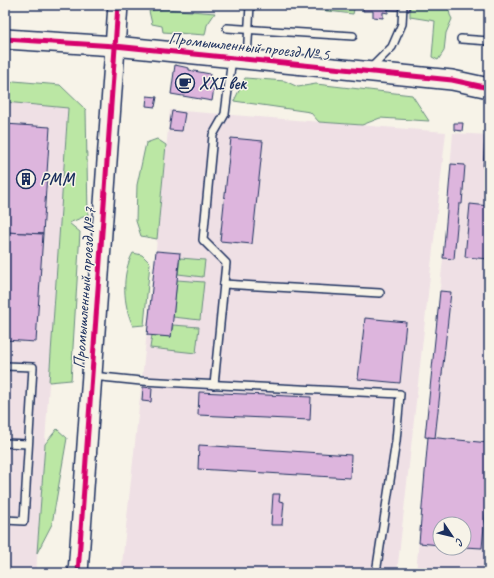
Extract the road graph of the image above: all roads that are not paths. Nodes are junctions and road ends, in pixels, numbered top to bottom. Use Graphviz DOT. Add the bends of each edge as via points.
graph roads {
  1 [pos="118,5"];
  2 [pos="250,5"];
  3 [pos="403,5"];
  4 [pos="227,28"];
  5 [pos="249,29"];
  6 [pos="353,36"];
  7 [pos="5,38"];
  8 [pos="461,38"];
  9 [pos="489,41"];
  10 [pos="115,46"];
  11 [pos="239,59"];
  12 [pos="368,71"];
  13 [pos="489,88"];
  14 [pos="224,284"];
  15 [pos="380,293"];
  16 [pos="5,366"];
  17 [pos="92,376"];
  18 [pos="214,385"];
  19 [pos="5,443"];
  20 [pos="28,444"];
  21 [pos="5,520"];
  22 [pos="78,573"];
  23 [pos="376,573"];
  1 -- 10 [label="street, Промышленный проезд № 7"];
  2 -- 5 [label="lane"];
  3 -- 12 [label="lane" via="402,24 392,47"];
  4 -- 5 [label="lane"];
  5 -- 6 [label="lane"];
  5 -- 11 [label="lane"];
  7 -- 10 [label="street, Промышленный проезд № 5"];
  8 -- 9 [label="lane"];
  10 -- 11 [label="street, Промышленный проезд № 5"];
  10 -- 17 [label="street, Промышленный проезд № 7"];
  11 -- 12 [label="street, Промышленный проезд № 5"];
  11 -- 14 [label="lane" via="225,114 213,135 203,240 226,263"];
  12 -- 13 [label="street, Промышленный проезд № 5" via="452,80"];
  14 -- 15 [label="lane"];
  14 -- 18 [label="lane"];
  16 -- 20 [label="lane" via="32,367"];
  17 -- 18 [label="lane"];
  17 -- 22 [label="street, Промышленный проезд № 7"];
  18 -- 23 [label="lane" via="400,394 396,441"];
  19 -- 20 [label="lane"];
  20 -- 21 [label="lane" via="24,521"];
}
